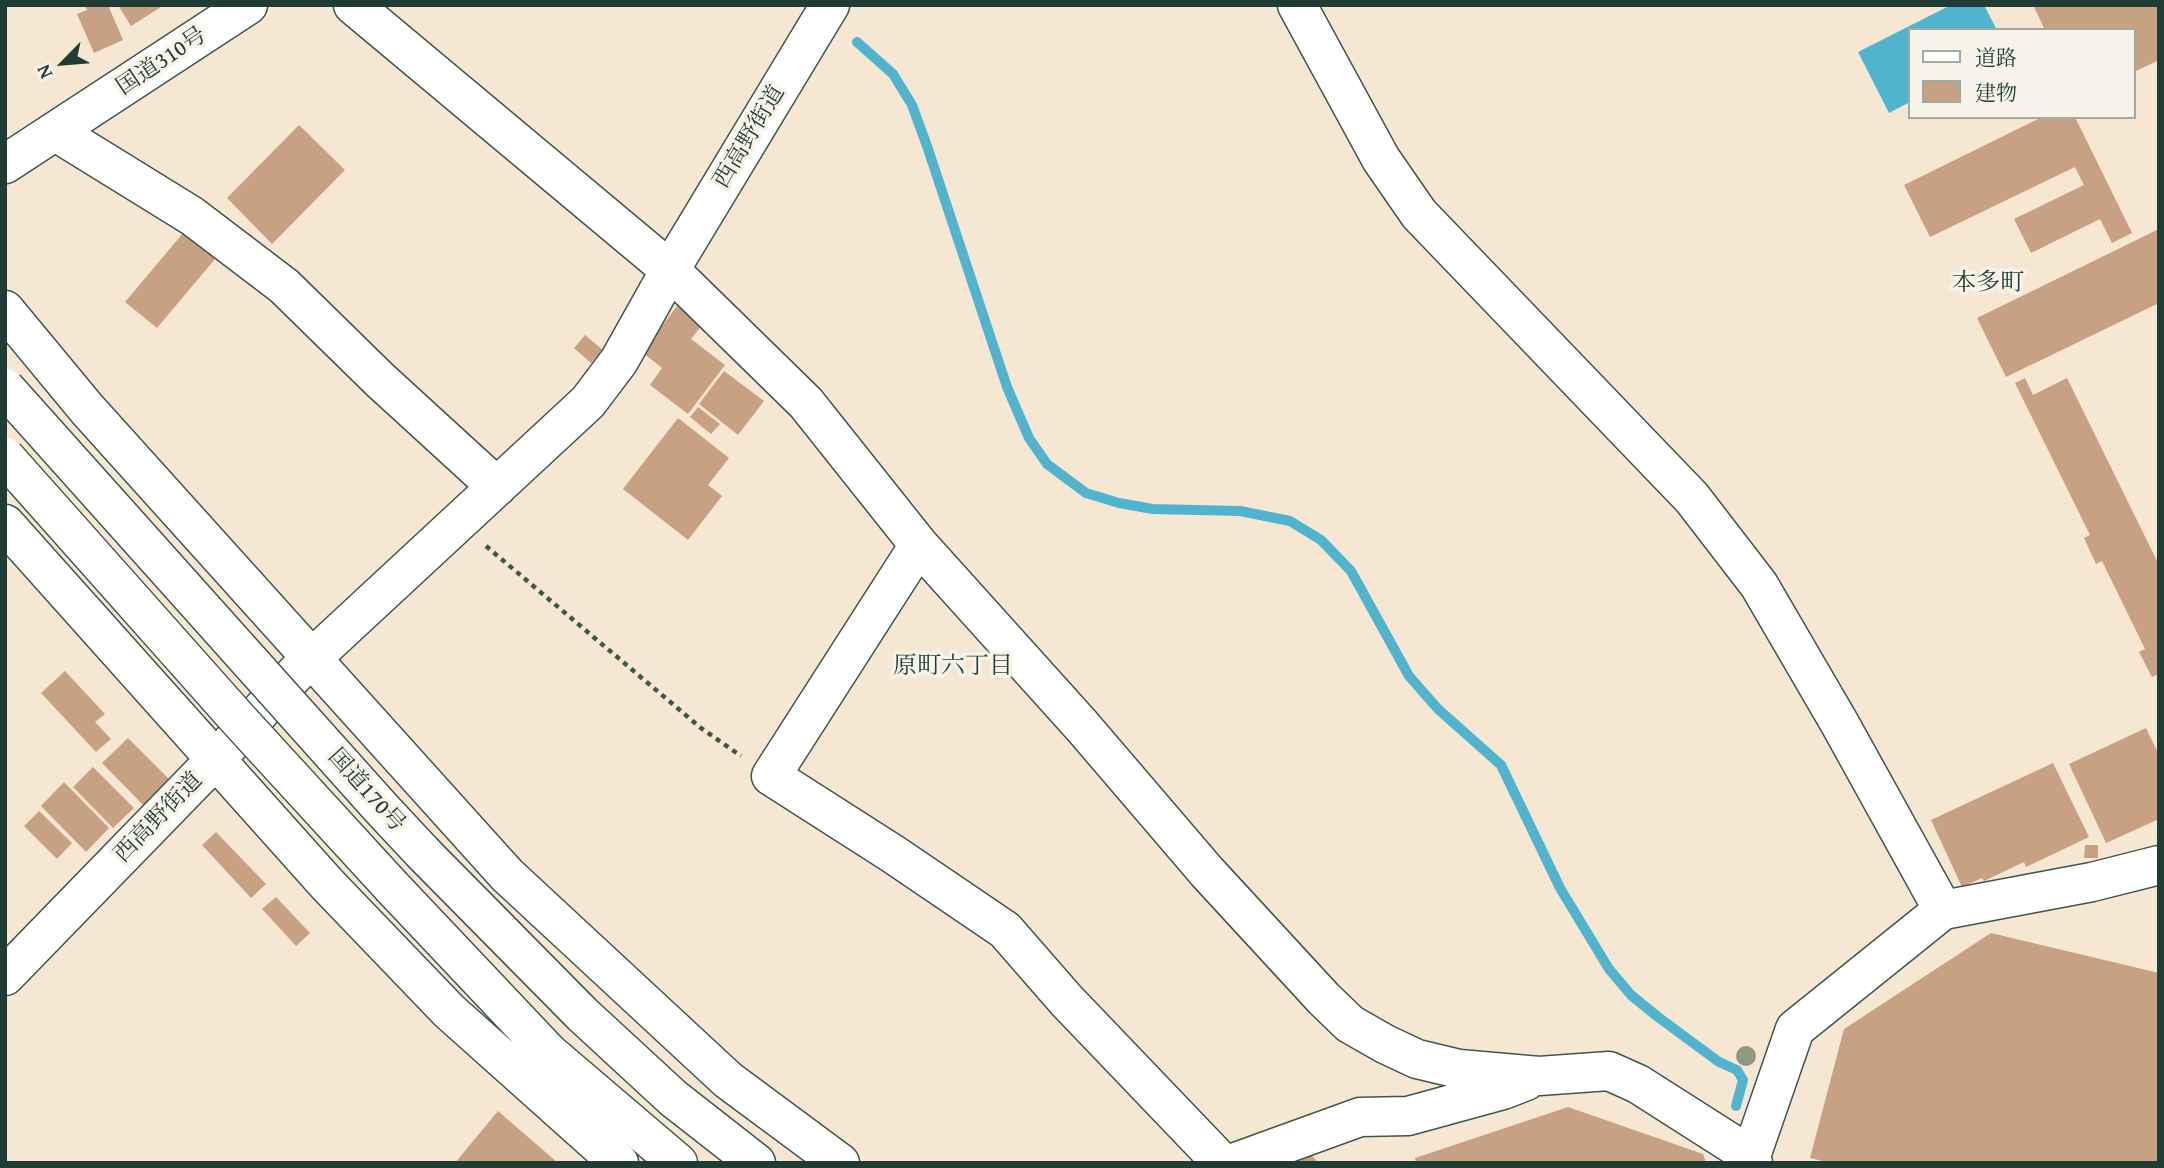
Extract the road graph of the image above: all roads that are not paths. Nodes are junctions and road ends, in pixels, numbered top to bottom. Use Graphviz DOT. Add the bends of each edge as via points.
graph roads {
  1 [pos="248,5"];
  2 [pos="353,5"];
  3 [pos="830,5"];
  4 [pos="1297,5"];
  5 [pos="56,132"];
  6 [pos="5,164"];
  7 [pos="670,270"];
  8 [pos="5,310"];
  9 [pos="5,388"];
  10 [pos="5,457"];
  11 [pos="497,487"];
  12 [pos="5,524"];
  13 [pos="919,544"];
  14 [pos="311,659"];
  15 [pos="215,760"];
  16 [pos="2159,865"];
  17 [pos="1942,910"];
  18 [pos="5,975"];
  19 [pos="1539,1076"];
  20 [pos="1752,1159"];
  21 [pos="619,1163"];
  22 [pos="678,1163"];
  23 [pos="756,1163"];
  24 [pos="840,1163"];
  25 [pos="1222,1163"];
  26 [pos="1233,1163"];
  1 -- 5 [label="main road, 国道310号"];
  2 -- 7 [label="main road"];
  3 -- 7 [label="main road, 西高野街道"];
  4 -- 17 [label="main road" via="1381,159 1419,215 1692,498 1759,585"];
  5 -- 6 [label="main road, 国道310号"];
  5 -- 11 [label="main road" via="192,216 284,286"];
  7 -- 11 [label="main road, 西高野街道" via="619,361 588,402"];
  7 -- 13 [label="main road" via="806,403"];
  8 -- 14 [label="main road" via="87,409"];
  9 -- 23 [label="main road, 国道170号, bridge" via="424,854 582,1014 673,1098"];
  10 -- 22 [label="main road, 国道170号, bridge" via="238,719 549,1054"];
  11 -- 14 [label="main road, 西高野街道"];
  12 -- 15 [label="main road"];
  13 -- 19 [label="main road" via="1207,872 1350,1024 1417,1059 1459,1069"];
  13 -- 25 [label="main road" via="771,776 1005,930"];
  14 -- 15 [label="main road, 西高野街道"];
  14 -- 24 [label="main road" via="507,875 727,1080"];
  15 -- 18 [label="main road, 西高野街道"];
  15 -- 21 [label="main road" via="449,1011"];
  16 -- 17 [label="main road"];
  17 -- 20 [label="main road" via="1795,1029"];
  19 -- 20 [label="main road" via="1609,1072 1638,1084"];
  19 -- 26 [label="main road" via="1408,1116 1360,1117"];
}
